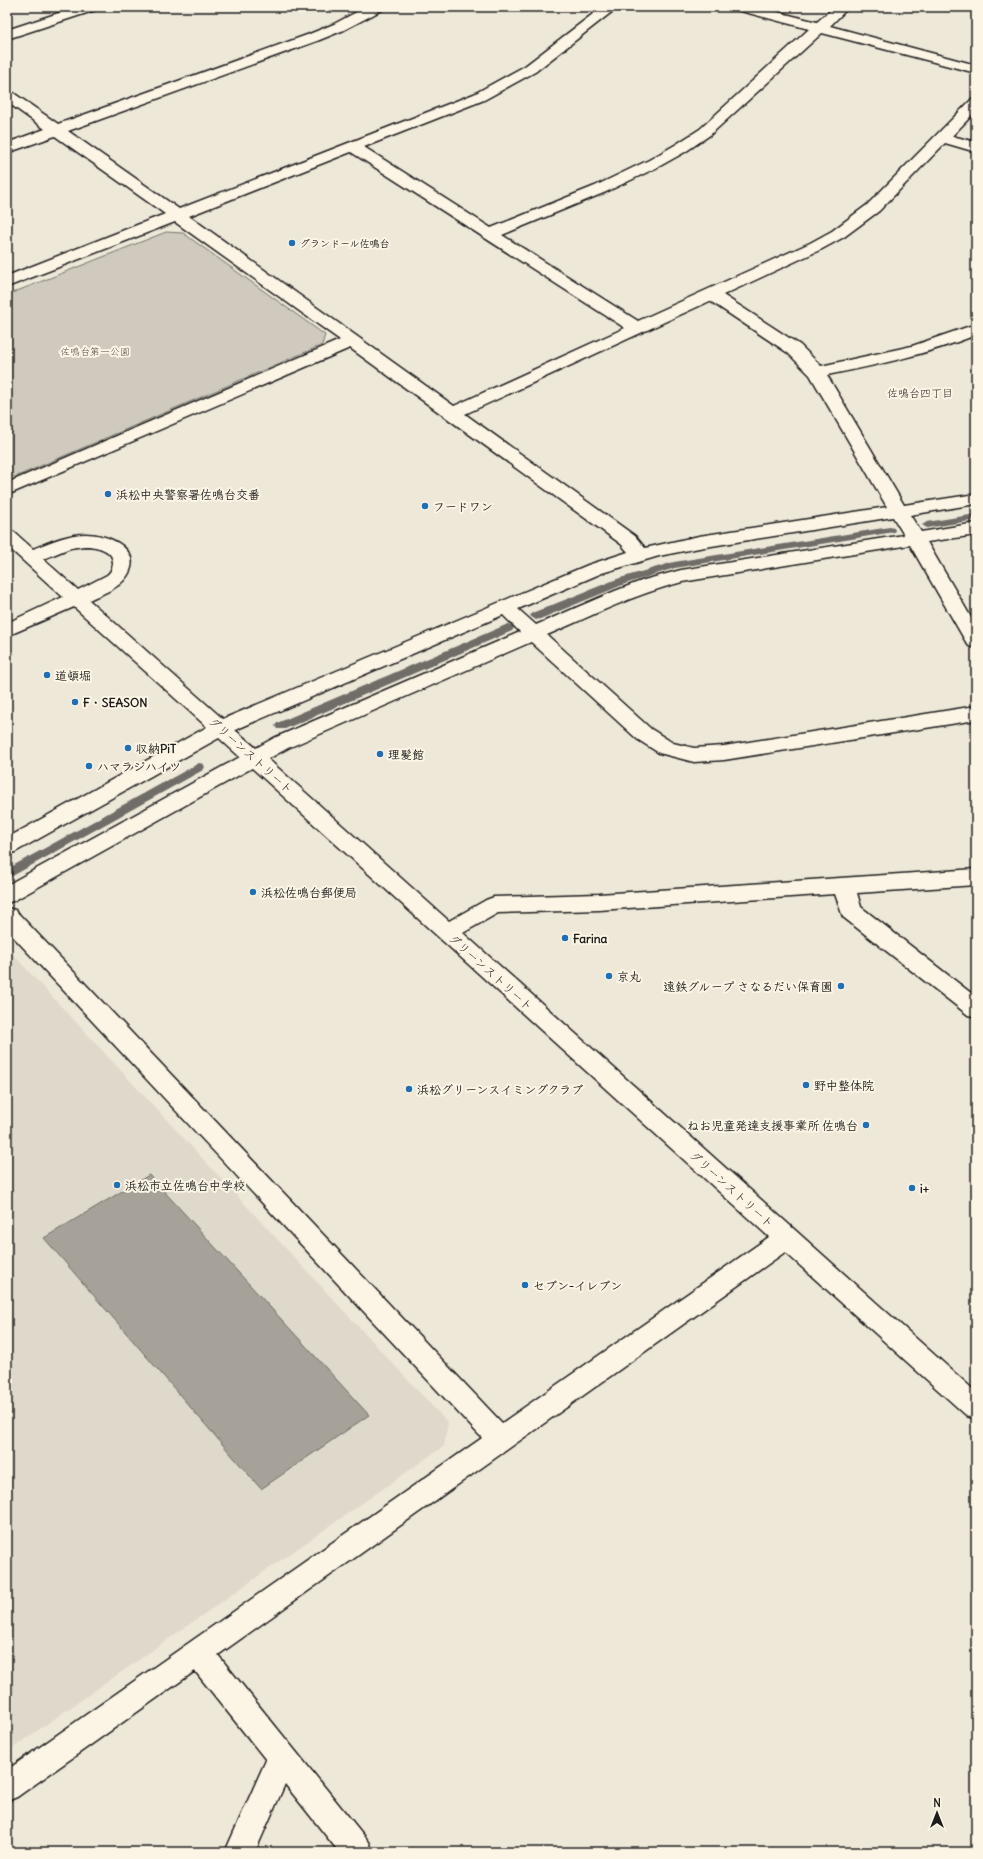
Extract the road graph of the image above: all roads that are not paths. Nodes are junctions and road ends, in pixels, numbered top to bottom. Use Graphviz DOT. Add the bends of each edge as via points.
graph roads {
  1 [pos="91,7"];
  2 [pos="377,7"];
  3 [pos="611,7"];
  4 [pos="742,7"];
  5 [pos="842,7"];
  6 [pos="820,28"];
  7 [pos="7,35"];
  8 [pos="976,69"];
  9 [pos="7,95"];
  10 [pos="976,103"];
  11 [pos="57,130"];
  12 [pos="942,138"];
  13 [pos="353,147"];
  14 [pos="976,147"];
  15 [pos="7,148"];
  16 [pos="178,216"];
  17 [pos="490,234"];
  18 [pos="7,282"];
  19 [pos="710,294"];
  20 [pos="637,328"];
  21 [pos="976,329"];
  22 [pos="352,341"];
  23 [pos="817,372"];
  24 [pos="453,413"];
  25 [pos="7,490"];
  26 [pos="976,499"];
  27 [pos="899,511"];
  28 [pos="976,529"];
  29 [pos="7,536"];
  30 [pos="916,539"];
  31 [pos="640,554"];
  32 [pos="31,557"];
  33 [pos="76,598"];
  34 [pos="505,607"];
  35 [pos="7,630"];
  36 [pos="534,633"];
  37 [pos="976,642"];
  38 [pos="976,713"];
  39 [pos="221,728"];
  40 [pos="253,757"];
  41 [pos="7,847"];
  42 [pos="976,877"];
  43 [pos="844,886"];
  44 [pos="7,895"];
  45 [pos="7,916"];
  46 [pos="447,932"];
  47 [pos="976,1009"];
  48 [pos="786,1238"];
  49 [pos="973,1401"];
  50 [pos="500,1440"];
  51 [pos="198,1652"];
  52 [pos="282,1757"];
  53 [pos="7,1787"];
  54 [pos="240,1852"];
  55 [pos="358,1852"];
  1 -- 7 [label="street"];
  2 -- 11 [label="street" via="340,27 312,38"];
  3 -- 13 [label="street" via="552,54 506,84"];
  4 -- 6 [label="street"];
  5 -- 6 [label="street"];
  6 -- 8 [label="street"];
  6 -- 17 [label="street" via="684,147 632,174"];
  9 -- 11 [label="street"];
  10 -- 12 [label="street"];
  11 -- 15 [label="street"];
  11 -- 16 [label="street"];
  12 -- 14 [label="street"];
  12 -- 19 [label="street" via="857,221 816,246"];
  13 -- 16 [label="street"];
  13 -- 17 [label="street"];
  16 -- 18 [label="street"];
  16 -- 22 [label="street"];
  17 -- 20 [label="street"];
  19 -- 20 [label="street"];
  19 -- 23 [label="street" via="794,348"];
  20 -- 24 [label="street"];
  21 -- 23 [label="street" via="910,352"];
  22 -- 24 [label="street"];
  22 -- 25 [label="street"];
  23 -- 27 [label="street"];
  24 -- 31 [label="street" via="628,540"];
  26 -- 27 [label="street"];
  27 -- 30 [label="street"];
  27 -- 31 [label="street" via="699,542"];
  28 -- 30 [label="street"];
  29 -- 32 [label="street, グリーンストリート"];
  30 -- 36 [label="street" via="682,576 622,595"];
  30 -- 37 [label="street"];
  31 -- 34 [label="street" via="595,569"];
  32 -- 33 [label="street, グリーンストリート"];
  32 -- 33 [label="street" via="58,545 86,540 112,546 120,553 123,561 115,579"];
  33 -- 35 [label="street"];
  33 -- 39 [label="street, グリーンストリート"];
  34 -- 36 [label="street"];
  34 -- 39 [label="street"];
  36 -- 38 [label="street" via="644,734 666,748 694,755 724,753"];
  36 -- 40 [label="street"];
  39 -- 40 [label="street, グリーンストリート"];
  39 -- 41 [label="street"];
  40 -- 44 [label="street"];
  40 -- 46 [label="street, グリーンストリート"];
  42 -- 43 [label="street"];
  43 -- 46 [label="street" via="599,902 494,905"];
  43 -- 47 [label="street" via="851,911"];
  45 -- 50 [label="street"];
  46 -- 48 [label="street, グリーンストリート"];
  48 -- 49 [label="street, グリーンストリート"];
  48 -- 50 [label="street"];
  50 -- 51 [label="street"];
  51 -- 52 [label="street"];
  51 -- 53 [label="street"];
  52 -- 54 [label="street"];
  52 -- 55 [label="street"];
}
